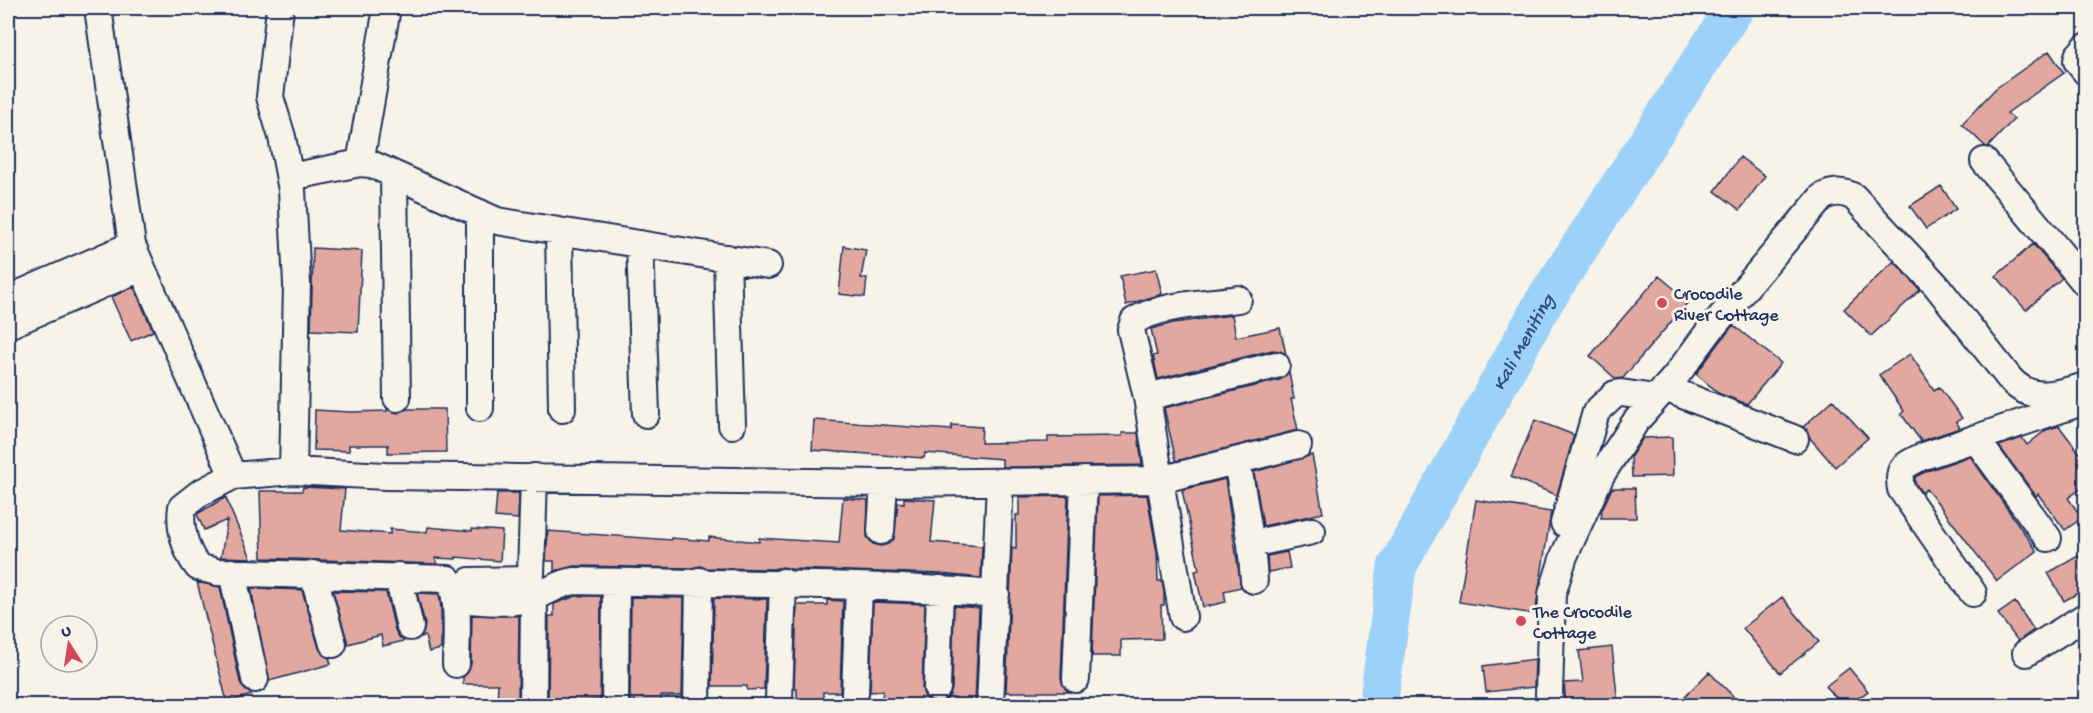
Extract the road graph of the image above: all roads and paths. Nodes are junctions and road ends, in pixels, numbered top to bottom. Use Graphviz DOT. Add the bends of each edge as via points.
graph roads {
  1 [pos="98,8"];
  2 [pos="280,8"];
  3 [pos="387,8"];
  4 [pos="2085,47"];
  5 [pos="2085,72"];
  6 [pos="1984,161"];
  7 [pos="360,163"];
  8 [pos="394,175"];
  9 [pos="290,177"];
  10 [pos="480,213"];
  11 [pos="559,231"];
  12 [pos="640,244"];
  13 [pos="137,257"];
  14 [pos="726,258"];
  15 [pos="768,265"];
  16 [pos="2085,284"];
  17 [pos="8,299"];
  18 [pos="1238,299"];
  19 [pos="8,325"];
  20 [pos="1276,365"];
  21 [pos="1660,393"];
  22 [pos="1147,397"];
  23 [pos="397,398"];
  24 [pos="2083,402"];
  25 [pos="480,408"];
  26 [pos="562,409"];
  27 [pos="646,414"];
  28 [pos="732,425"];
  29 [pos="1975,438"];
  30 [pos="1795,439"];
  31 [pos="1298,446"];
  32 [pos="1237,461"];
  33 [pos="293,471"];
  34 [pos="233,476"];
  35 [pos="534,477"];
  36 [pos="1084,480"];
  37 [pos="1160,480"];
  38 [pos="1000,482"];
  39 [pos="884,483"];
  40 [pos="1563,526"];
  41 [pos="881,531"];
  42 [pos="1312,531"];
  43 [pos="2048,538"];
  44 [pos="1251,544"];
  45 [pos="232,572"];
  46 [pos="314,574"];
  47 [pos="398,576"];
  48 [pos="1254,580"];
  49 [pos="699,581"];
  50 [pos="616,582"];
  51 [pos="783,582"];
  52 [pos="859,587"];
  53 [pos="940,589"];
  54 [pos="463,590"];
  55 [pos="1973,593"];
  56 [pos="996,594"];
  57 [pos="534,597"];
  58 [pos="2085,616"];
  59 [pos="1184,617"];
  60 [pos="410,627"];
  61 [pos="333,644"];
  62 [pos="2026,654"];
  63 [pos="456,664"];
  64 [pos="255,678"];
  65 [pos="1076,679"];
  66 [pos="937,688"];
  67 [pos="855,693"];
  68 [pos="779,699"];
  69 [pos="532,705"];
  70 [pos="615,705"];
  71 [pos="697,705"];
  72 [pos="990,705"];
  73 [pos="1551,705"];
  1 -- 13 [label="street"];
  2 -- 9 [label="street" via="270,98"];
  3 -- 7 [label="street"];
  4 -- 5 [label="street" via="2077,61"];
  6 -- 16 [label="street"];
  7 -- 8 [label="street"];
  7 -- 9 [label="street"];
  8 -- 10 [label="street"];
  8 -- 23 [label="street"];
  9 -- 33 [label="street" via="297,284"];
  10 -- 11 [label="street" via="497,220"];
  10 -- 25 [label="street"];
  11 -- 12 [label="street"];
  11 -- 26 [label="street"];
  12 -- 14 [label="street"];
  12 -- 27 [label="street"];
  13 -- 17 [label="street"];
  13 -- 19 [label="street"];
  13 -- 34 [label="street"];
  14 -- 15 [label="street"];
  14 -- 28 [label="street"];
  18 -- 22 [label="street" via="1158,311 1134,321 1131,330"];
  20 -- 22 [label="street"];
  21 -- 24 [label="street" via="1815,204 1836,192 1854,197 1896,240 2020,388 2032,394"];
  21 -- 30 [label="street"];
  21 -- 40 [label="street" via="1615,394 1596,412"];
  21 -- 73 [label="street" via="1607,466 1564,555 1552,594"];
  22 -- 37 [label="street"];
  24 -- 29 [label="street"];
  29 -- 43 [label="street"];
  29 -- 55 [label="street" via="1921,457 1903,467 1899,476 1900,489"];
  31 -- 32 [label="street"];
  32 -- 37 [label="street"];
  32 -- 44 [label="street"];
  33 -- 34 [label="street"];
  33 -- 35 [label="street"];
  34 -- 45 [label="street" via="187,501 180,518 198,567"];
  35 -- 39 [label="street"];
  35 -- 54 [label="street" via="531,575 526,580"];
  36 -- 37 [label="street"];
  36 -- 38 [label="street"];
  36 -- 65 [label="street"];
  37 -- 59 [label="street"];
  38 -- 39 [label="street"];
  38 -- 56 [label="street"];
  39 -- 41 [label="street"];
  42 -- 44 [label="street"];
  44 -- 48 [label="street"];
  45 -- 46 [label="street"];
  45 -- 64 [label="street"];
  46 -- 47 [label="street"];
  46 -- 61 [label="street"];
  47 -- 54 [label="street" via="448,579"];
  47 -- 60 [label="street"];
  49 -- 50 [label="street"];
  49 -- 51 [label="street"];
  49 -- 71 [label="street"];
  50 -- 57 [label="street" via="562,582"];
  50 -- 70 [label="street"];
  51 -- 52 [label="street"];
  51 -- 68 [label="street"];
  52 -- 53 [label="street"];
  52 -- 67 [label="street"];
  53 -- 56 [label="street"];
  53 -- 66 [label="street"];
  54 -- 57 [label="street" via="520,600"];
  54 -- 63 [label="street"];
  56 -- 72 [label="street"];
  57 -- 69 [label="street"];
  58 -- 62 [label="street"];
}
